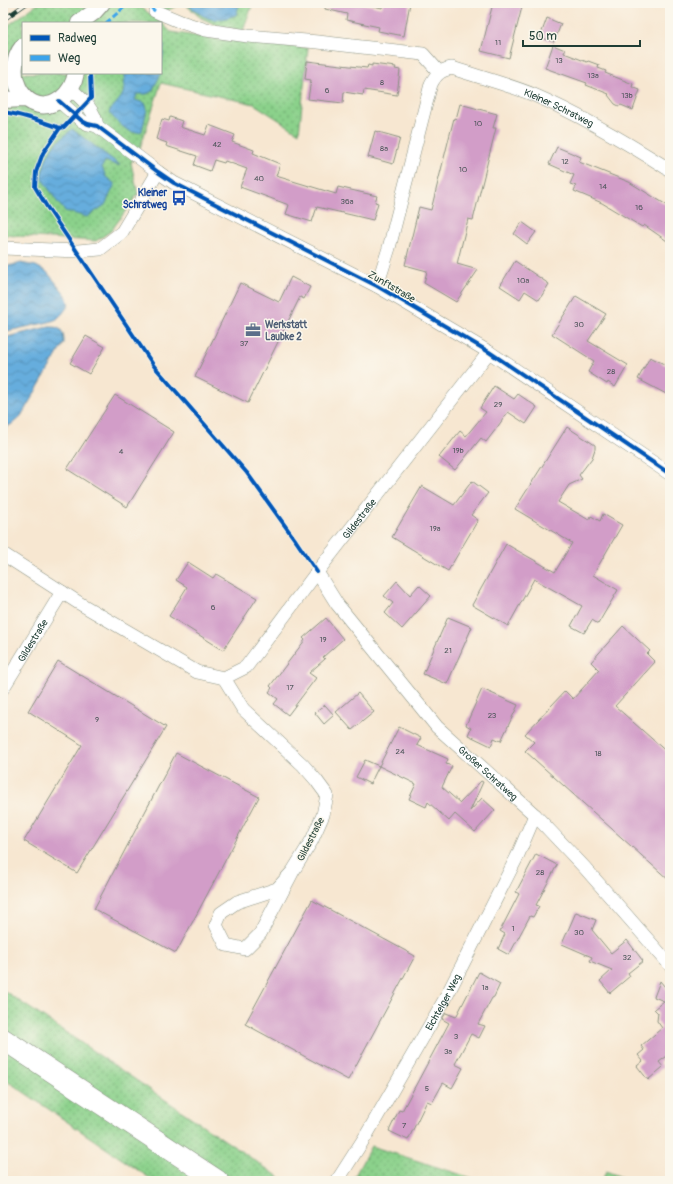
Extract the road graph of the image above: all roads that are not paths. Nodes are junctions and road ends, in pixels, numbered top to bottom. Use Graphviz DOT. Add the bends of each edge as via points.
graph roads {
  1 [pos="155,11"];
  2 [pos="95,13"];
  3 [pos="81,22"];
  4 [pos="22,47"];
  5 [pos="439,72"];
  6 [pos="76,74"];
  7 [pos="6,78"];
  8 [pos="71,89"];
  9 [pos="24,99"];
  10 [pos="3,100"];
  11 [pos="59,100"];
  12 [pos="97,126"];
  13 [pos="670,170"];
  14 [pos="158,172"];
  15 [pos="3,248"];
  16 [pos="377,286"];
  17 [pos="489,352"];
  18 [pos="670,474"];
  19 [pos="3,554"];
  20 [pos="317,572"];
  21 [pos="62,592"];
  22 [pos="224,678"];
  23 [pos="3,688"];
  24 [pos="535,815"];
  25 [pos="293,871"];
  26 [pos="670,965"];
  27 [pos="3,1040"];
  28 [pos="218,1181"];
  29 [pos="337,1181"];
  1 -- 5 [label="street" via="206,30 423,54"];
  2 -- 3 [label="street"];
  4 -- 7 [label="street" via="15,54"];
  5 -- 13 [label="street, Kleiner Schratweg" via="452,68 523,90 597,125"];
  5 -- 16 [label="street" via="431,84"];
  6 -- 8 [label="street"];
  7 -- 9 [label="street"];
  8 -- 11 [label="street"];
  8 -- 12 [label="street" via="92,110"];
  9 -- 10 [label="street"];
  9 -- 11 [label="street" via="41,105"];
  11 -- 12 [label="street, Zunftstraße" via="82,121"];
  12 -- 14 [label="street, Zunftstraße"];
  14 -- 15 [label="street" via="122,232 100,249 78,251"];
  14 -- 16 [label="street, Zunftstraße" via="174,183"];
  16 -- 17 [label="street, Zunftstraße"];
  17 -- 18 [label="street, Zunftstraße"];
  17 -- 20 [label="street, Gildestraße"];
  19 -- 21 [label="street"];
  20 -- 22 [label="street, Gildestraße" via="246,667"];
  20 -- 24 [label="street, Großer Schratweg" via="337,604 436,727"];
  21 -- 22 [label="street" via="197,672"];
  21 -- 23 [label="street, Gildestraße"];
  22 -- 25 [label="street, Gildestraße" via="243,709 303,765 327,795 323,815 312,840"];
  24 -- 26 [label="street, Großer Schratweg"];
  24 -- 29 [label="street, Eichtelger Weg" via="445,999"];
  25 -- 25 [label="street, Gildestraße" via="260,934 245,949 226,945 216,925 221,913 237,902 277,890"];
  27 -- 28 [label="main road"];
}
